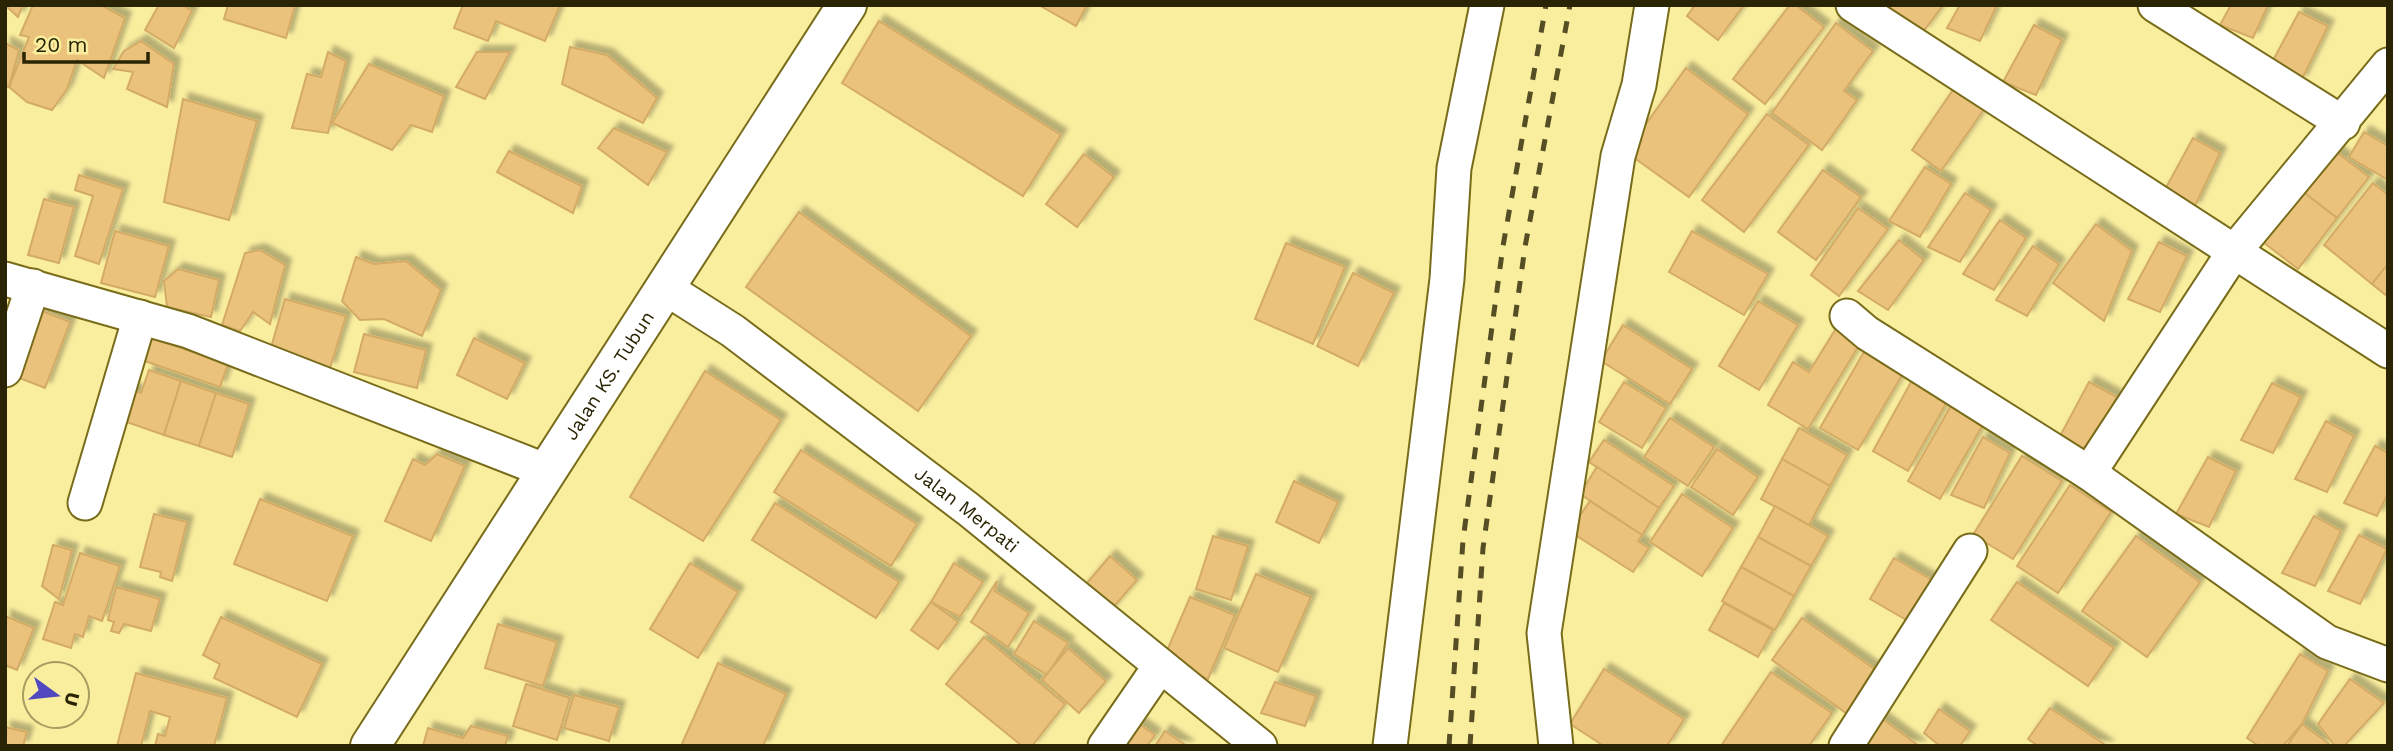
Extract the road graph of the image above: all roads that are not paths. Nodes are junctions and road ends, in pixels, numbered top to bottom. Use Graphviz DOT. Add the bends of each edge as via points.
graph roads {
  1 [pos="846,5"];
  2 [pos="1487,5"];
  3 [pos="1652,5"];
  4 [pos="1853,5"];
  5 [pos="2155,5"];
  6 [pos="2388,65"];
  7 [pos="2343,123"];
  8 [pos="2233,253"];
  9 [pos="19,283"];
  10 [pos="664,287"];
  11 [pos="1847,316"];
  12 [pos="140,317"];
  13 [pos="2388,351"];
  14 [pos="5,370"];
  15 [pos="547,471"];
  16 [pos="2089,473"];
  17 [pos="85,503"];
  18 [pos="1970,551"];
  19 [pos="2388,665"];
  20 [pos="1160,666"];
  21 [pos="370,746"];
  22 [pos="1105,746"];
  23 [pos="1261,746"];
  24 [pos="1390,746"];
  25 [pos="1556,746"];
  26 [pos="1846,746"];
  1 -- 10 [label="main road, Jalan KS. Tubun"];
  2 -- 24 [label="street" via="1454,167 1447,279"];
  3 -- 25 [label="street" via="1639,85 1618,156 1544,633"];
  4 -- 8 [label="street"];
  5 -- 7 [label="street"];
  6 -- 7 [label="street"];
  7 -- 8 [label="street"];
  8 -- 13 [label="street"];
  8 -- 16 [label="street"];
  9 -- 12 [label="street"];
  9 -- 14 [label="street"];
  10 -- 15 [label="main road, Jalan KS. Tubun"];
  10 -- 20 [label="street, Jalan Merpati" via="733,331 968,509"];
  11 -- 16 [label="street"];
  12 -- 15 [label="street" via="188,331"];
  12 -- 17 [label="street"];
  15 -- 21 [label="main road, Jalan KS. Tubun"];
  16 -- 19 [label="street" via="2327,642"];
  18 -- 26 [label="street"];
  20 -- 22 [label="street"];
  20 -- 23 [label="street, Jalan Merpati"];
}
